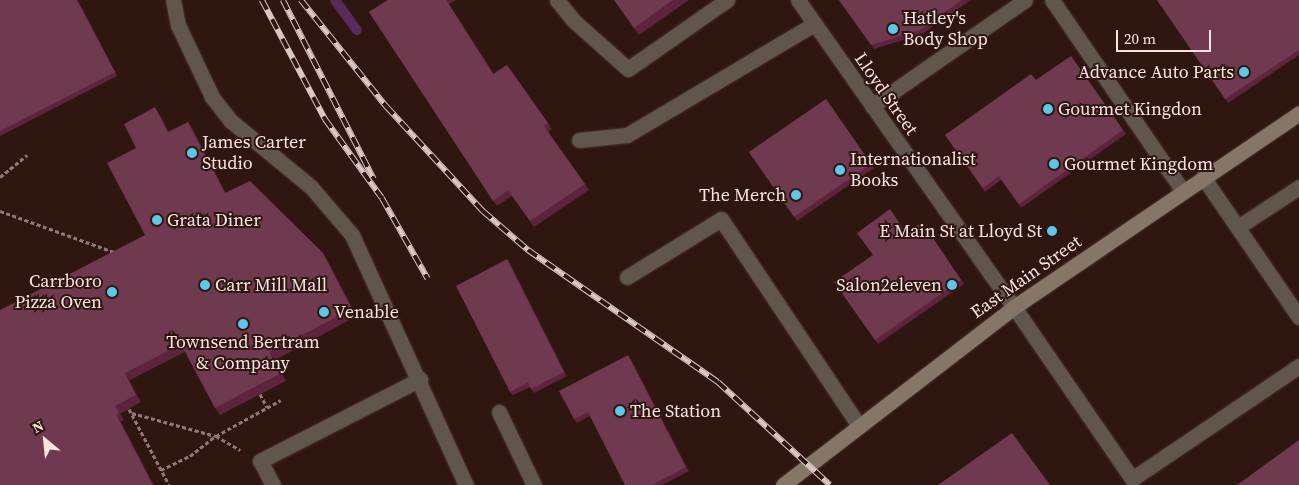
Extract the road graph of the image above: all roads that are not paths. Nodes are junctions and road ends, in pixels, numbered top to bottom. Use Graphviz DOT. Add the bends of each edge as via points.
graph roads {
  1 [pos="173,0"];
  2 [pos="557,0"];
  3 [pos="727,0"];
  4 [pos="798,0"];
  5 [pos="1024,0"];
  6 [pos="1052,0"];
  7 [pos="814,24"];
  8 [pos="872,106"];
  9 [pos="1299,113"];
  10 [pos="580,140"];
  11 [pos="1203,178"];
  12 [pos="1299,186"];
  13 [pos="1183,190"];
  14 [pos="1238,227"];
  15 [pos="627,277"];
  16 [pos="1014,307"];
  17 [pos="1299,317"];
  18 [pos="1299,366"];
  19 [pos="420,379"];
  20 [pos="499,412"];
  21 [pos="859,426"];
  22 [pos="273,485"];
  23 [pos="466,485"];
  24 [pos="534,485"];
  25 [pos="783,485"];
  1 -- 19 [label="street" via="178,25 212,97 231,121 311,187 352,236"];
  2 -- 3 [label="street" via="574,21 628,68"];
  4 -- 7 [label="street, Lloyd Street"];
  5 -- 8 [label="street"];
  6 -- 13 [label="street"];
  7 -- 8 [label="street, Lloyd Street"];
  7 -- 10 [label="street" via="627,135"];
  8 -- 16 [label="street, Lloyd Street"];
  9 -- 11 [label="main road, East Main Street"];
  11 -- 13 [label="main road, East Main Street"];
  11 -- 14 [label="street"];
  12 -- 14 [label="street"];
  13 -- 16 [label="main road, East Main Street"];
  14 -- 17 [label="street"];
  15 -- 21 [label="street" via="721,219"];
  16 -- 18 [label="street, Lloyd Street" via="1132,479"];
  16 -- 21 [label="main road, East Main Street"];
  19 -- 22 [label="street" via="260,461"];
  19 -- 23 [label="street"];
  20 -- 24 [label="street"];
  21 -- 25 [label="main road, East Main Street"];
}
